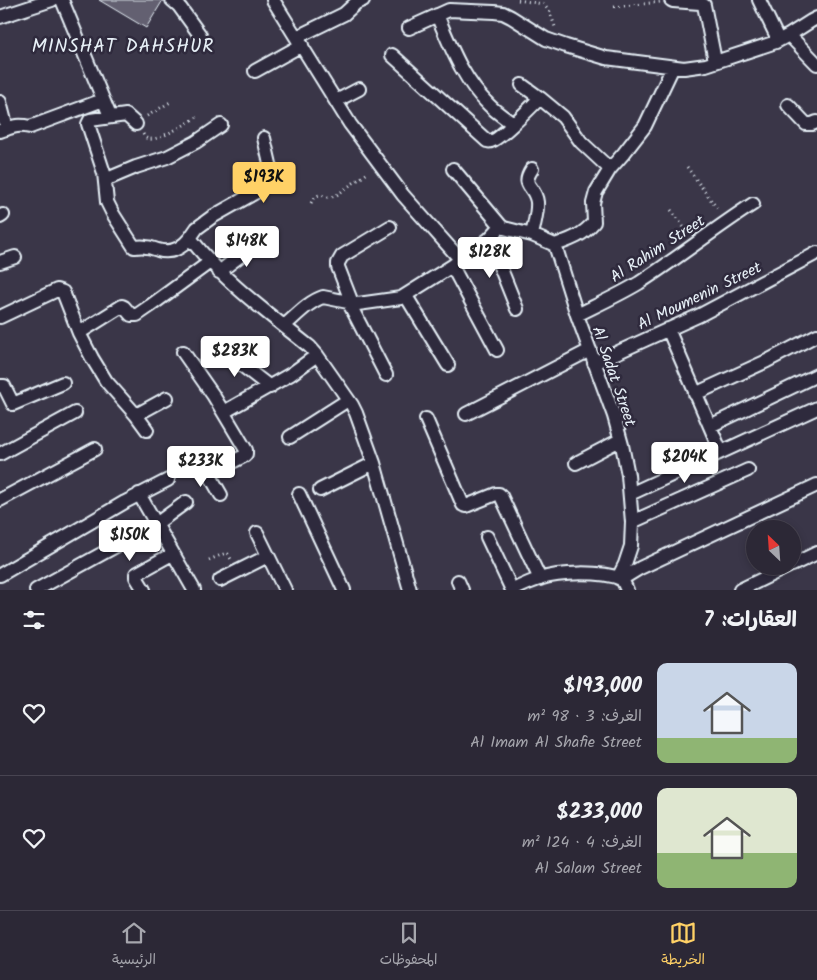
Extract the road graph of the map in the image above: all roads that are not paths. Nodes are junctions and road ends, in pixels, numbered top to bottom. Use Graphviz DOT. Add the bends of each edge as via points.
graph roads {
  1 [pos="52,0"];
  2 [pos="62,0"];
  3 [pos="172,0"];
  4 [pos="273,0"];
  5 [pos="363,0"];
  6 [pos="759,0"];
  7 [pos="672,1"];
  8 [pos="700,1"];
  9 [pos="459,5"];
  10 [pos="437,15"];
  11 [pos="0,17"];
  12 [pos="817,18"];
  13 [pos="409,28"];
  14 [pos="200,35"];
  15 [pos="789,35"];
  16 [pos="299,41"];
  17 [pos="776,42"];
  18 [pos="392,55"];
  19 [pos="715,61"];
  20 [pos="817,64"];
  21 [pos="673,67"];
  22 [pos="255,71"];
  23 [pos="522,85"];
  24 [pos="359,89"];
  25 [pos="540,98"];
  26 [pos="103,100"];
  27 [pos="336,101"];
  28 [pos="0,102"];
  29 [pos="788,104"];
  30 [pos="110,116"];
  31 [pos="817,122"];
  32 [pos="136,124"];
  33 [pos="513,124"];
  34 [pos="221,125"];
  35 [pos="3,130"];
  36 [pos="264,138"];
  37 [pos="453,169"];
  38 [pos="532,169"];
  39 [pos="610,169"];
  40 [pos="105,180"];
  41 [pos="754,204"];
  42 [pos="501,226"];
  43 [pos="390,227"];
  44 [pos="532,235"];
  45 [pos="190,238"];
  46 [pos="489,238"];
  47 [pos="257,243"];
  48 [pos="555,245"];
  49 [pos="817,253"];
  50 [pos="15,257"];
  51 [pos="0,262"];
  52 [pos="210,262"];
  53 [pos="456,263"];
  54 [pos="220,272"];
  55 [pos="406,296"];
  56 [pos="350,303"];
  57 [pos="517,309"];
  58 [pos="577,315"];
  59 [pos="0,317"];
  60 [pos="284,326"];
  61 [pos="668,329"];
  62 [pos="79,333"];
  63 [pos="817,335"];
  64 [pos="218,347"];
  65 [pos="497,350"];
  66 [pos="590,350"];
  67 [pos="183,352"];
  68 [pos="316,355"];
  69 [pos="594,363"];
  70 [pos="448,365"];
  71 [pos="386,376"];
  72 [pos="817,376"];
  73 [pos="63,383"];
  74 [pos="0,386"];
  75 [pos="270,387"];
  76 [pos="695,394"];
  77 [pos="167,398"];
  78 [pos="348,400"];
  79 [pos="817,408"];
  80 [pos="224,412"];
  81 [pos="75,413"];
  82 [pos="466,414"];
  83 [pos="136,415"];
  84 [pos="426,419"];
  85 [pos="710,426"];
  86 [pos="147,430"];
  87 [pos="290,438"];
  88 [pos="620,440"];
  89 [pos="95,449"];
  90 [pos="721,452"];
  91 [pos="0,454"];
  92 [pos="188,462"];
  93 [pos="374,463"];
  94 [pos="576,463"];
  95 [pos="748,470"];
  96 [pos="209,474"];
  97 [pos="168,480"];
  98 [pos="817,485"];
  99 [pos="320,490"];
  100 [pos="139,494"];
  101 [pos="299,494"];
  102 [pos="630,494"];
  103 [pos="221,495"];
  104 [pos="0,500"];
  105 [pos="186,502"];
  106 [pos="632,522"];
  107 [pos="156,524"];
  108 [pos="257,533"];
  109 [pos="488,538"];
  110 [pos="817,553"];
  111 [pos="172,554"];
  112 [pos="268,556"];
  113 [pos="801,560"];
  114 [pos="0,575"];
  115 [pos="771,575"];
  116 [pos="540,579"];
  117 [pos="220,580"];
  118 [pos="623,583"];
  119 [pos="36,590"];
  120 [pos="144,590"];
  121 [pos="194,590"];
  122 [pos="285,590"];
  123 [pos="344,590"];
  124 [pos="410,590"];
  125 [pos="512,590"];
  126 [pos="740,590"];
  1 -- 11 [label="street"];
  2 -- 26 [label="street"];
  3 -- 14 [label="street"];
  4 -- 16 [label="street"];
  5 -- 16 [label="street"];
  6 -- 17 [label="street" via="776,35"];
  7 -- 8 [label="street"];
  8 -- 19 [label="street" via="705,7"];
  9 -- 10 [label="street"];
  9 -- 21 [label="street" via="503,13 555,43 606,58"];
  10 -- 13 [label="street"];
  10 -- 33 [label="street" via="459,66 474,88 489,106"];
  12 -- 15 [label="street"];
  15 -- 17 [label="street"];
  15 -- 20 [label="street"];
  16 -- 22 [label="street"];
  16 -- 27 [label="street"];
  17 -- 19 [label="street"];
  18 -- 33 [label="street" via="487,141 494,140"];
  19 -- 21 [label="street" via="695,68"];
  21 -- 39 [label="street" via="645,126"];
  23 -- 25 [label="street"];
  24 -- 27 [label="street"];
  25 -- 33 [label="street"];
  25 -- 39 [label="street" via="563,117 581,142"];
  26 -- 30 [label="street"];
  26 -- 35 [label="street" via="30,127 17,125"];
  27 -- 53 [label="street" via="380,165"];
  28 -- 35 [label="street"];
  29 -- 31 [label="street" via="806,124"];
  30 -- 32 [label="street" via="126,115"];
  30 -- 40 [label="street" via="90,120 88,124"];
  34 -- 40 [label="street" via="196,142"];
  36 -- 45 [label="street" via="270,164 258,191 212,217"];
  37 -- 42 [label="street"];
  38 -- 44 [label="street" via="527,179 535,194 537,208"];
  39 -- 48 [label="street" via="596,192 594,222 579,236"];
  40 -- 45 [label="street" via="107,202 134,247 147,246 167,252"];
  41 -- 58 [label="street, Al Rahim Street" via="637,284"];
  42 -- 44 [label="street"];
  42 -- 46 [label="street"];
  43 -- 56 [label="street" via="339,259 339,272"];
  44 -- 48 [label="street"];
  45 -- 52 [label="street"];
  46 -- 53 [label="street"];
  46 -- 57 [label="street"];
  47 -- 54 [label="street"];
  48 -- 58 [label="street, Al Sadat Street"];
  49 -- 61 [label="street, Al Moumenin Street"];
  50 -- 51 [label="street"];
  52 -- 54 [label="street"];
  52 -- 62 [label="street" via="137,315 131,315 122,306"];
  53 -- 55 [label="street"];
  53 -- 65 [label="street"];
  54 -- 60 [label="street"];
  55 -- 56 [label="street"];
  55 -- 70 [label="street"];
  56 -- 60 [label="street" via="323,297"];
  56 -- 71 [label="street"];
  58 -- 66 [label="street, Al Sadat Street"];
  59 -- 62 [label="street" via="60,290 65,295"];
  60 -- 68 [label="street"];
  61 -- 69 [label="street, Al Moumenin Street"];
  61 -- 76 [label="street"];
  62 -- 83 [label="street" via="106,380"];
  63 -- 76 [label="street"];
  64 -- 75 [label="street"];
  66 -- 69 [label="street, Al Sadat Street"];
  66 -- 82 [label="street"];
  67 -- 80 [label="street"];
  68 -- 75 [label="street"];
  68 -- 78 [label="street"];
  69 -- 88 [label="street, Al Sadat Street"];
  72 -- 85 [label="street"];
  73 -- 74 [label="street" via="13,404 4,386"];
  75 -- 80 [label="street"];
  76 -- 85 [label="street"];
  77 -- 83 [label="street"];
  78 -- 87 [label="street"];
  78 -- 93 [label="street"];
  79 -- 90 [label="street"];
  80 -- 96 [label="street" via="246,454"];
  81 -- 91 [label="street"];
  83 -- 86 [label="street"];
  84 -- 116 [label="street" via="464,506 499,494"];
  85 -- 90 [label="street"];
  88 -- 94 [label="street"];
  88 -- 102 [label="street, Al Sadat Street"];
  89 -- 104 [label="street"];
  90 -- 102 [label="street"];
  92 -- 96 [label="street" via="199,458"];
  93 -- 99 [label="street"];
  93 -- 124 [label="street"];
  95 -- 106 [label="street"];
  96 -- 103 [label="street"];
  97 -- 100 [label="street"];
  98 -- 118 [label="street" via="640,568"];
  100 -- 107 [label="street"];
  100 -- 114 [label="street"];
  101 -- 123 [label="street"];
  102 -- 106 [label="street, Al Sadat Street"];
  105 -- 107 [label="street"];
  106 -- 118 [label="street, Al Sadat Street" via="631,546"];
  107 -- 111 [label="street"];
  107 -- 119 [label="street"];
  108 -- 112 [label="street"];
  109 -- 125 [label="street"];
  110 -- 113 [label="street"];
  111 -- 120 [label="street" via="136,574"];
  111 -- 121 [label="street"];
  112 -- 117 [label="street"];
  112 -- 122 [label="street"];
  115 -- 126 [label="street"];
  116 -- 118 [label="street" via="580,574 598,575"];
  116 -- 125 [label="street"];
}
